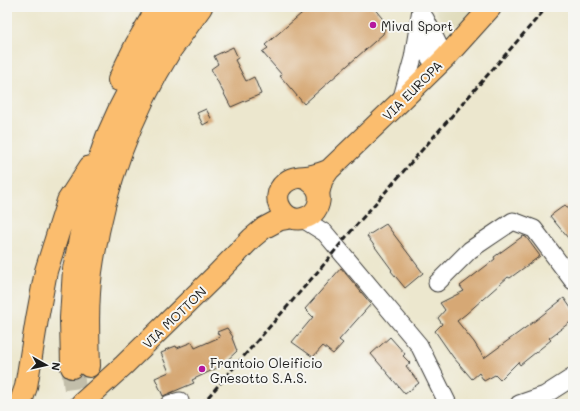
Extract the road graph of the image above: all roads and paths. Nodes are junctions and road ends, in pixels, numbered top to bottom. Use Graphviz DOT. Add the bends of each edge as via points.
graph roads {
  1 [pos="158,7"];
  2 [pos="181,7"];
  3 [pos="201,7"];
  4 [pos="491,7"];
  5 [pos="420,8"];
  6 [pos="440,62"];
  7 [pos="401,101"];
  8 [pos="106,141"];
  9 [pos="329,170"];
  10 [pos="300,177"];
  11 [pos="319,198"];
  12 [pos="291,213"];
  13 [pos="325,233"];
  14 [pos="573,281"];
  15 [pos="437,283"];
  16 [pos="573,377"];
  17 [pos="24,398"];
  18 [pos="81,404"];
  19 [pos="448,404"];
  20 [pos="519,404"];
  1 -- 8 [label="highway" via="120,78"];
  2 -- 8 [label="highway" via="168,23 139,71"];
  3 -- 8 [label="highway" via="155,77 118,157 97,237 80,366 71,318 74,270 88,198"];
  4 -- 6 [label="main road, VIA EUROPA"];
  5 -- 6 [label="street"];
  5 -- 7 [label="street" via="413,58"];
  6 -- 7 [label="main road, VIA EUROPA"];
  7 -- 9 [label="main road, VIA EUROPA"];
  8 -- 17 [label="highway" via="68,201 46,271"];
  9 -- 10 [label="main road, VIA EUROPA"];
  9 -- 11 [label="main road, VIA EUROPA" via="322,180"];
  10 -- 11 [label="main road" via="316,186"];
  10 -- 12 [label="main road, VIA EUROPA" via="289,180 279,192"];
  11 -- 12 [label="main road, VIA EUROPA" via="313,213 309,216"];
  11 -- 13 [label="street"];
  12 -- 13 [label="street"];
  12 -- 18 [label="main road, VIA MOTTON" via="274,213 264,228"];
  13 -- 19 [label="street" via="419,345"];
  14 -- 15 [label="street" via="534,229 513,221 470,250"];
  16 -- 20 [label="street" via="545,395"];
}
